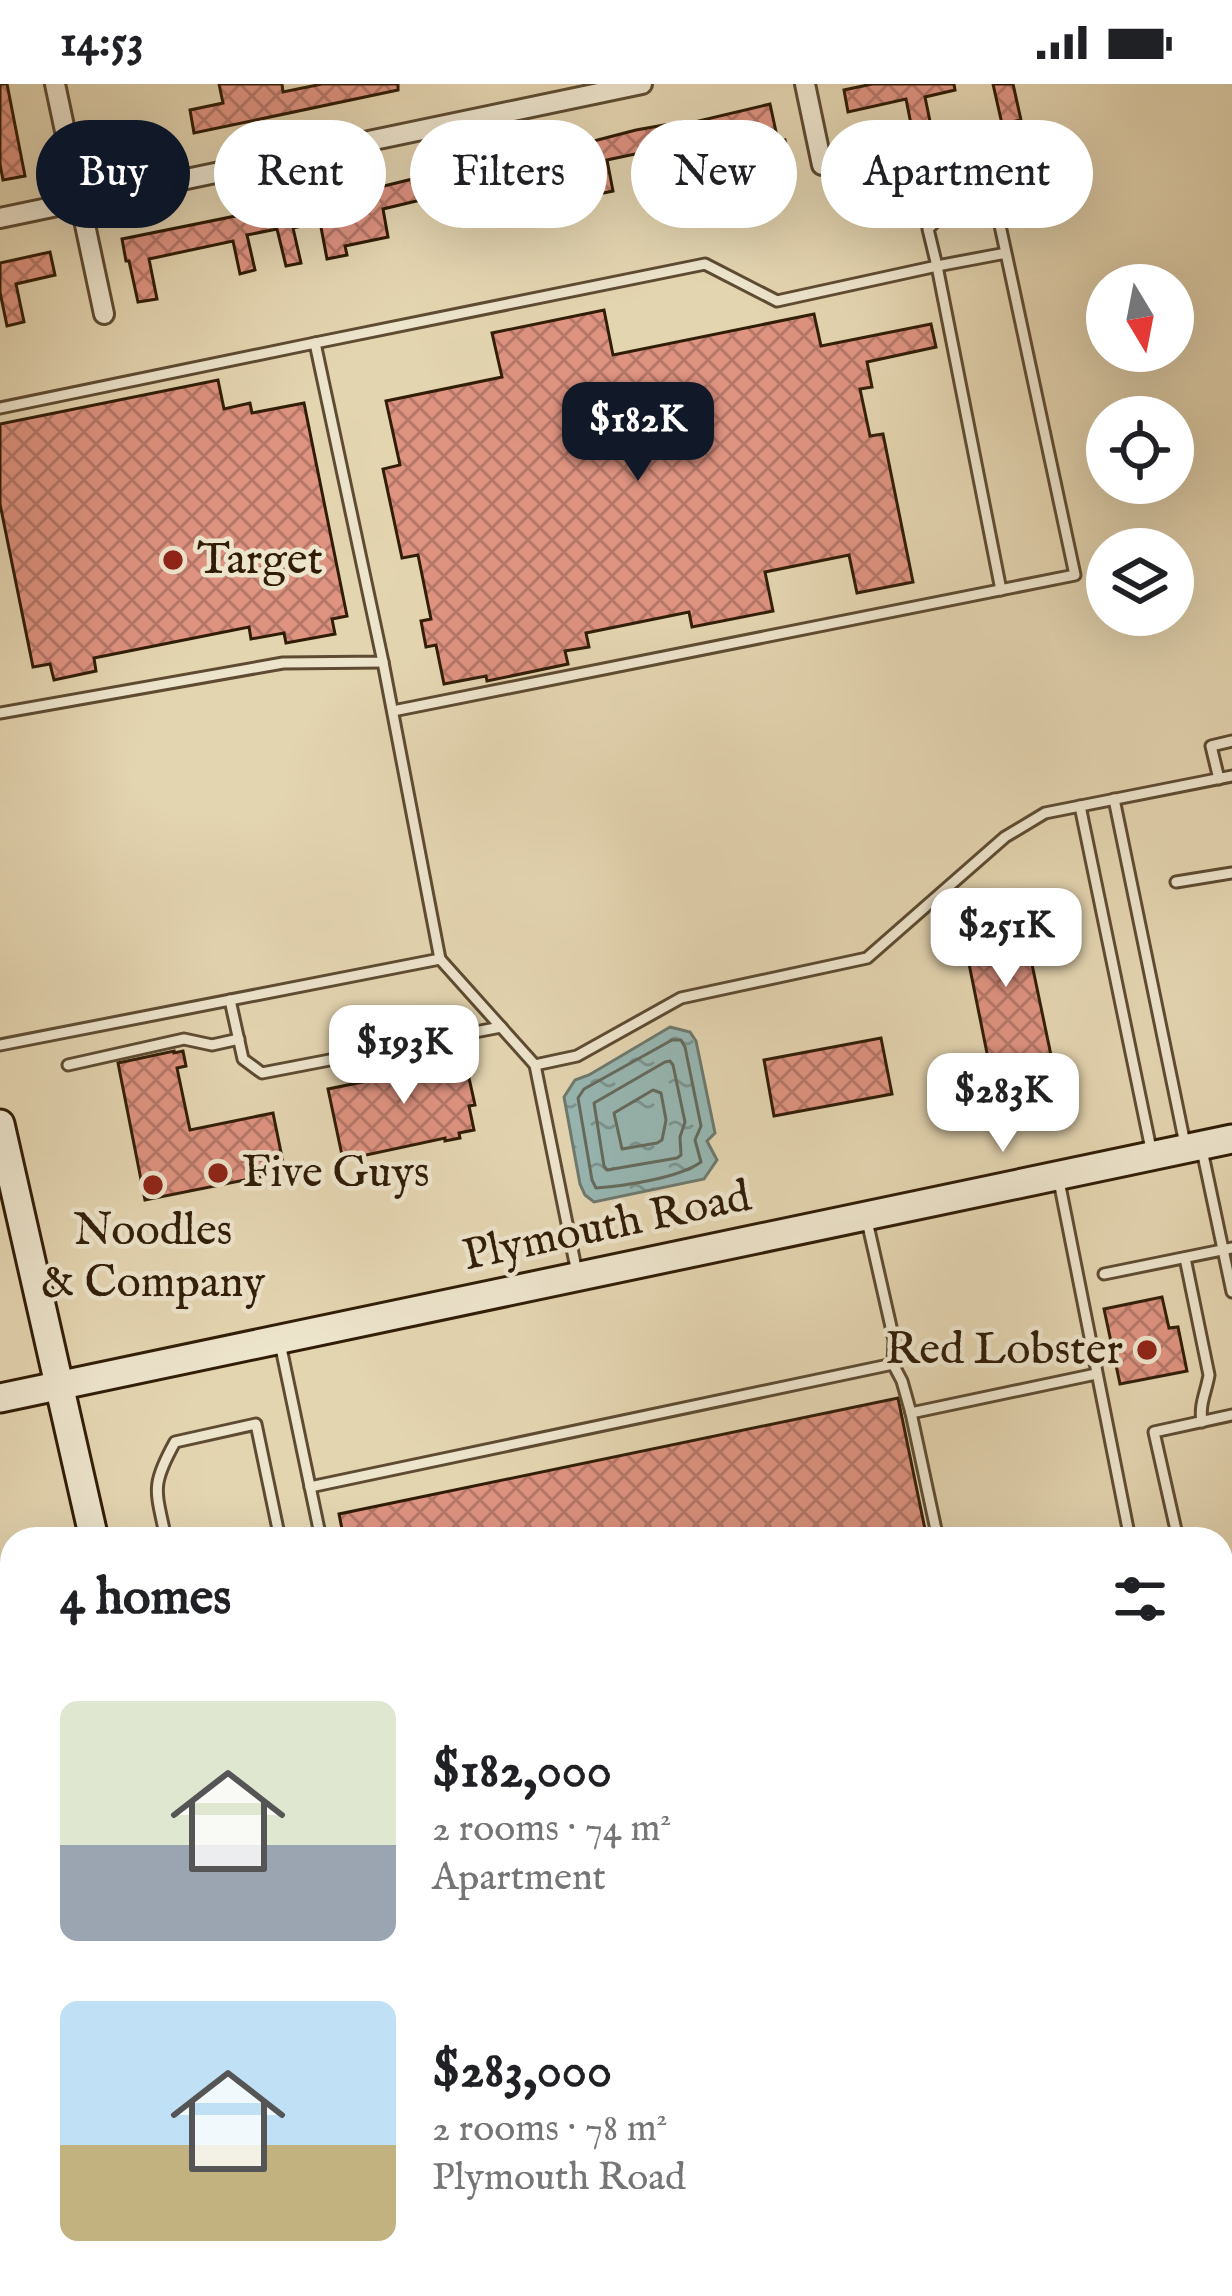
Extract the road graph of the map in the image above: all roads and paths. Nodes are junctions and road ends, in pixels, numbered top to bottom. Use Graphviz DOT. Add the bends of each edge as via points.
graph roads {
  1 [pos="55,84"];
  2 [pos="642,84"];
  3 [pos="805,84"];
  4 [pos="63,120"];
  5 [pos="821,160"];
  6 [pos="190,178"];
  7 [pos="36,210"];
  8 [pos="0,218"];
  9 [pos="86,228"];
  10 [pos="1006,254"];
  11 [pos="937,266"];
  12 [pos="104,314"];
  13 [pos="315,343"];
  14 [pos="0,408"];
  15 [pos="1001,590"];
  16 [pos="383,662"];
  17 [pos="393,711"];
  18 [pos="0,713"];
  19 [pos="1232,741"];
  20 [pos="1232,776"];
  21 [pos="1219,779"];
  22 [pos="1114,800"];
  23 [pos="1081,806"];
  24 [pos="1232,873"];
  25 [pos="1176,882"];
  26 [pos="440,958"];
  27 [pos="230,1000"];
  28 [pos="501,1027"];
  29 [pos="238,1039"];
  30 [pos="0,1045"];
  31 [pos="68,1065"];
  32 [pos="536,1065"];
  33 [pos="0,1124"];
  34 [pos="1232,1139"];
  35 [pos="1193,1148"];
  36 [pos="1153,1156"];
  37 [pos="5,1166"];
  38 [pos="1058,1176"];
  39 [pos="866,1216"];
  40 [pos="1228,1249"];
  41 [pos="1185,1258"];
  42 [pos="1104,1274"];
  43 [pos="578,1276"];
  44 [pos="1232,1292"];
  45 [pos="279,1338"];
  46 [pos="893,1364"];
  47 [pos="1096,1374"];
  48 [pos="60,1386"];
  49 [pos="0,1398"];
  50 [pos="911,1413"];
  51 [pos="1232,1415"];
  52 [pos="1202,1422"];
  53 [pos="310,1486"];
  54 [pos="91,1527"];
  55 [pos="164,1527"];
  56 [pos="277,1527"];
  57 [pos="319,1527"];
  58 [pos="935,1527"];
  59 [pos="1128,1527"];
  60 [pos="1175,1527"];
  1 -- 4 [label="street"];
  2 -- 6 [label="street"];
  3 -- 5 [label="street"];
  7 -- 8 [label="street"];
  9 -- 12 [label="street"];
  10 -- 11 [label="lane"];
  10 -- 11 [label="lane" via="996,207 940,217 928,229"];
  10 -- 15 [label="lane" via="1075,575"];
  11 -- 13 [label="lane" via="777,301 705,264"];
  11 -- 15 [label="lane"];
  13 -- 14 [label="lane"];
  13 -- 16 [label="lane"];
  15 -- 17 [label="lane"];
  16 -- 17 [label="lane"];
  16 -- 18 [label="lane" via="283,662"];
  17 -- 26 [label="lane"];
  19 -- 21 [label="lane" via="1211,746"];
  20 -- 21 [label="lane"];
  21 -- 22 [label="lane"];
  22 -- 23 [label="lane"];
  22 -- 35 [label="lane"];
  23 -- 32 [label="lane" via="1046,813 1005,837 867,958 681,998 577,1056"];
  23 -- 36 [label="lane"];
  24 -- 25 [label="lane"];
  26 -- 27 [label="lane"];
  26 -- 28 [label="lane"];
  27 -- 29 [label="lane"];
  27 -- 30 [label="lane"];
  28 -- 29 [label="lane" via="262,1073 243,1059"];
  28 -- 32 [label="lane"];
  29 -- 31 [label="lane" via="184,1039"];
  32 -- 43 [label="lane"];
  33 -- 37 [label="main road"];
  34 -- 35 [label="main road, Plymouth Road"];
  35 -- 36 [label="main road, Plymouth Road"];
  35 -- 40 [label="lane"];
  36 -- 38 [label="main road, Plymouth Road"];
  37 -- 48 [label="main road"];
  38 -- 39 [label="main road, Plymouth Road"];
  38 -- 47 [label="lane"];
  39 -- 43 [label="main road, Plymouth Road"];
  39 -- 46 [label="lane"];
  40 -- 41 [label="lane"];
  40 -- 44 [label="lane"];
  41 -- 42 [label="lane"];
  41 -- 52 [label="lane" via="1209,1375"];
  43 -- 45 [label="main road, Plymouth Road"];
  45 -- 48 [label="main road, Plymouth Road"];
  45 -- 53 [label="lane"];
  46 -- 50 [label="lane"];
  46 -- 53 [label="lane"];
  47 -- 50 [label="lane"];
  47 -- 59 [label="lane"];
  48 -- 49 [label="main road, Plymouth Road"];
  48 -- 54 [label="main road"];
  50 -- 58 [label="lane"];
  51 -- 52 [label="lane"];
  52 -- 60 [label="lane" via="1154,1432"];
  53 -- 57 [label="lane"];
  55 -- 56 [label="lane" via="156,1487 175,1442 256,1424"];
}
